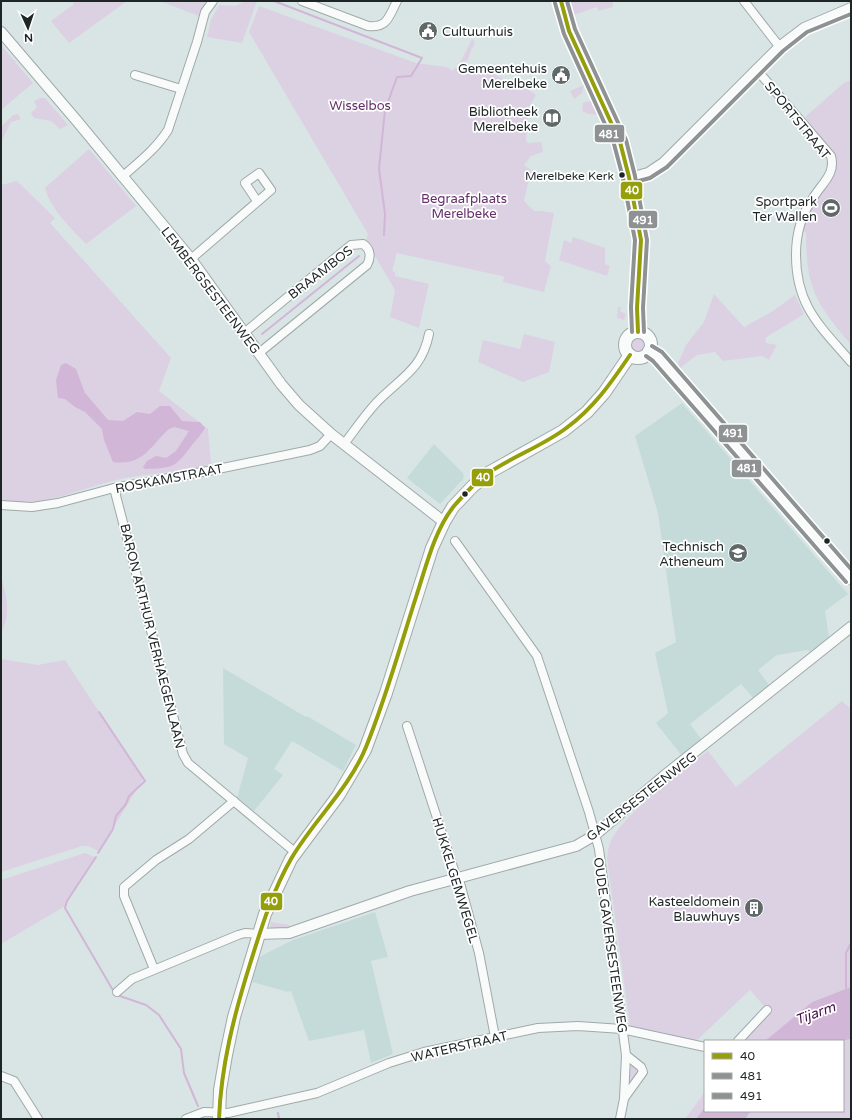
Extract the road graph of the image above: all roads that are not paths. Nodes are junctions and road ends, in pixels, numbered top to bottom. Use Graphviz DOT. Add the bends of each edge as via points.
graph roads {
  1 [pos="213,1"];
  2 [pos="302,1"];
  3 [pos="397,1"];
  4 [pos="561,1"];
  5 [pos="744,1"];
  6 [pos="851,7"];
  7 [pos="1,32"];
  8 [pos="779,46"];
  9 [pos="756,69"];
  10 [pos="135,75"];
  11 [pos="181,89"];
  12 [pos="122,177"];
  13 [pos="630,177"];
  14 [pos="257,201"];
  15 [pos="191,259"];
  16 [pos="638,332"];
  17 [pos="244,333"];
  18 [pos="429,334"];
  19 [pos="649,351"];
  20 [pos="259,353"];
  21 [pos="630,355"];
  22 [pos="851,362"];
  23 [pos="331,434"];
  24 [pos="344,444"];
  25 [pos="114,488"];
  26 [pos="1,505"];
  27 [pos="444,522"];
  28 [pos="455,541"];
  29 [pos="851,578"];
  30 [pos="851,627"];
  31 [pos="407,726"];
  32 [pos="234,801"];
  33 [pos="595,835"];
  34 [pos="296,852"];
  35 [pos="458,877"];
  36 [pos="258,934"];
  37 [pos="154,969"];
  38 [pos="117,992"];
  39 [pos="767,1010"];
  40 [pos="622,1029"];
  41 [pos="495,1037"];
  42 [pos="739,1040"];
  43 [pos="704,1047"];
  44 [pos="626,1055"];
  45 [pos="1,1076"];
  46 [pos="624,1098"];
  47 [pos="219,1116"];
  48 [pos="38,1119"];
  49 [pos="186,1119"];
  50 [pos="620,1119"];
  1 -- 11 [label="street" via="205,12"];
  2 -- 3 [label="street" via="368,26 381,26"];
  4 -- 13 [label="main road" via="569,31 620,142"];
  5 -- 8 [label="street"];
  6 -- 8 [label="street" via="804,27"];
  7 -- 12 [label="street, LEMBERGSESTEENWEG"];
  8 -- 9 [label="street"];
  9 -- 13 [label="street" via="663,162 648,172"];
  9 -- 22 [label="street, SPORTSTRAAT" via="831,156 832,171 812,198 798,229 797,276 803,300 813,318"];
  10 -- 11 [label="street"];
  11 -- 12 [label="street" via="168,130 161,142"];
  12 -- 15 [label="street, LEMBERGSESTEENWEG"];
  13 -- 16 [label="main road" via="640,240"];
  14 -- 15 [label="street"];
  15 -- 17 [label="street, LEMBERGSESTEENWEG"];
  16 -- 19 [label="main road" via="649,338"];
  16 -- 21 [label="main road" via="630,335 626,342"];
  17 -- 20 [label="street, LEMBERGSESTEENWEG"];
  17 -- 20 [label="street, BRAAMBOS" via="351,245 363,244 368,248 370,254 367,265"];
  18 -- 24 [label="street" via="417,365 405,379 377,402"];
  19 -- 21 [label="main road" via="642,357"];
  19 -- 29 [label="main road" via="657,356"];
  20 -- 23 [label="street, LEMBERGSESTEENWEG" via="299,405"];
  21 -- 27 [label="main road" via="604,393 587,412 557,435 490,472 458,502"];
  23 -- 24 [label="street, LEMBERGSESTEENWEG"];
  23 -- 25 [label="street, ROSKAMSTRAAT" via="320,446 310,450"];
  24 -- 27 [label="street, LEMBERGSESTEENWEG"];
  25 -- 26 [label="street, ROSKAMSTRAAT" via="44,505"];
  25 -- 32 [label="street, BARON ARTHUR VERHAEGENLAAN" via="183,754 188,763"];
  27 -- 34 [label="main road" via="432,548 365,750 347,783"];
  28 -- 33 [label="street, OUDE GAVERSESTEENWEG" via="537,656"];
  30 -- 33 [label="street, GAVERSESTEENWEG" via="664,776"];
  31 -- 35 [label="street, HUKKELGEMWEGEL"];
  32 -- 34 [label="street, BARON ARTHUR VERHAEGENLAAN"];
  32 -- 37 [label="street" via="189,839 156,860 124,887 124,896"];
  33 -- 35 [label="street, GAVERSESTEENWEG" via="576,846"];
  33 -- 40 [label="street, OUDE GAVERSESTEENWEG"];
  34 -- 36 [label="main road" via="274,892"];
  35 -- 36 [label="street, GAVERSESTEENWEG" via="289,933"];
  35 -- 41 [label="street, HUKKELGEMWEGEL" via="479,954"];
  36 -- 37 [label="street" via="238,935"];
  36 -- 47 [label="main road" via="226,1055"];
  37 -- 38 [label="street" via="132,979"];
  39 -- 42 [label="street"];
  40 -- 41 [label="street, WATERSTRAAT" via="558,1026"];
  40 -- 43 [label="street, WATERSTRAAT"];
  40 -- 44 [label="street, OUDE GAVERSESTEENWEG"];
  41 -- 47 [label="street, WATERSTRAAT" via="424,1052 317,1093"];
  44 -- 46 [label="street, OUDE GAVERSESTEENWEG"];
  44 -- 46 [label="street, OUDE GAVERSESTEENWEG" via="641,1067 643,1072"];
  45 -- 48 [label="street" via="14,1080"];
  46 -- 50 [label="street, OUDE GAVERSESTEENWEG"];
  47 -- 49 [label="street, WATERSTRAAT" via="204,1112"];
}
